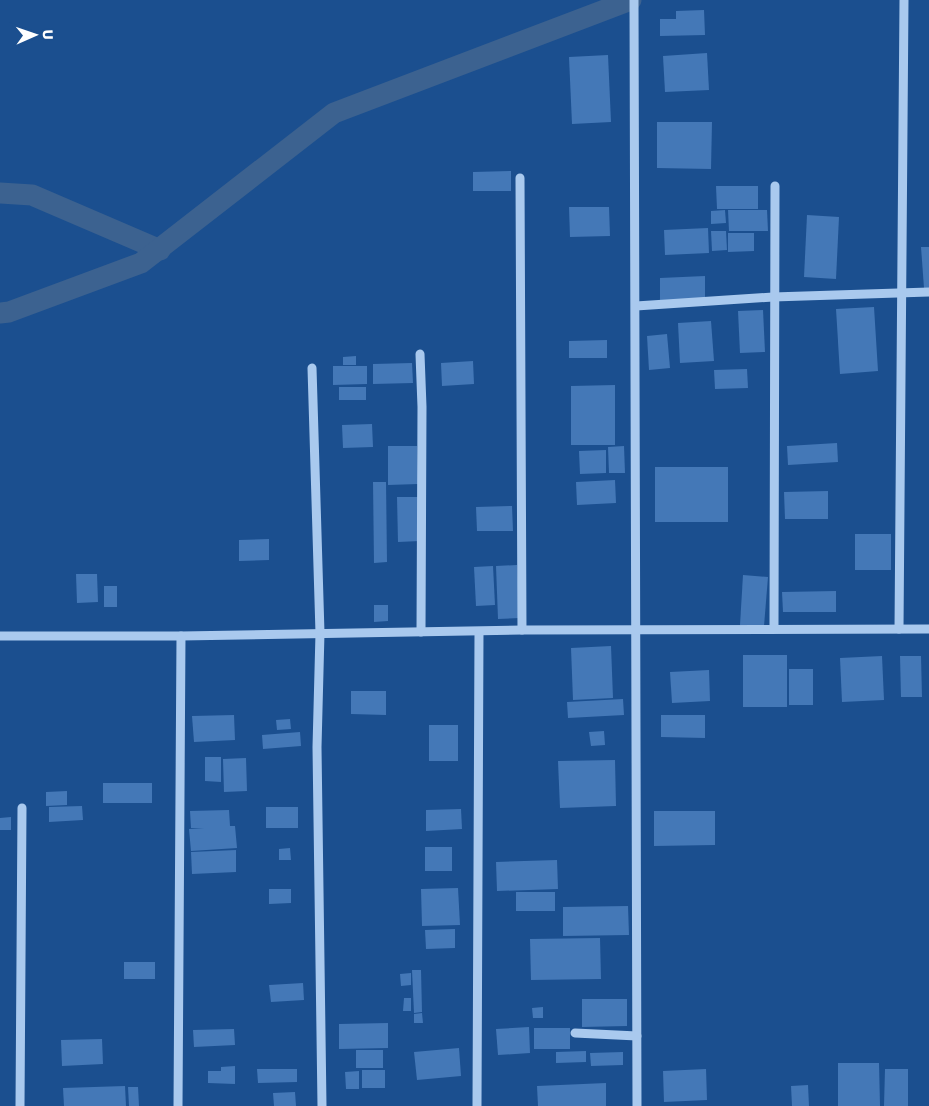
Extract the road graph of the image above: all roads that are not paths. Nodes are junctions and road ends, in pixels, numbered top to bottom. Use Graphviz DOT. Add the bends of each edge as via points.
graph roads {
  1 [pos="634,0"];
  2 [pos="904,0"];
  3 [pos="520,178"];
  4 [pos="775,186"];
  5 [pos="929,292"];
  6 [pos="902,293"];
  7 [pos="773,297"];
  8 [pos="636,306"];
  9 [pos="420,354"];
  10 [pos="312,368"];
  11 [pos="774,629"];
  12 [pos="522,630"];
  13 [pos="899,630"];
  14 [pos="929,630"];
  15 [pos="637,631"];
  16 [pos="421,632"];
  17 [pos="479,632"];
  18 [pos="320,633"];
  19 [pos="0,636"];
  20 [pos="181,636"];
  21 [pos="22,808"];
  22 [pos="575,1033"];
  23 [pos="637,1036"];
  24 [pos="20,1106"];
  25 [pos="178,1106"];
  26 [pos="322,1106"];
  27 [pos="477,1106"];
  28 [pos="637,1106"];
  1 -- 8 [label="street"];
  2 -- 6 [label="street"];
  3 -- 12 [label="street"];
  4 -- 7 [label="street"];
  5 -- 6 [label="street"];
  6 -- 7 [label="street"];
  6 -- 13 [label="street"];
  7 -- 8 [label="street"];
  7 -- 11 [label="street"];
  8 -- 15 [label="street"];
  9 -- 16 [label="street"];
  10 -- 18 [label="street"];
  11 -- 13 [label="street"];
  11 -- 15 [label="street"];
  12 -- 15 [label="street"];
  12 -- 17 [label="street"];
  13 -- 14 [label="street"];
  15 -- 23 [label="street"];
  16 -- 17 [label="street"];
  16 -- 18 [label="street"];
  17 -- 27 [label="street"];
  18 -- 20 [label="street"];
  18 -- 26 [label="street" via="317,747"];
  19 -- 20 [label="street"];
  20 -- 25 [label="street"];
  21 -- 24 [label="street"];
  22 -- 23 [label="street"];
  23 -- 28 [label="street"];
}
